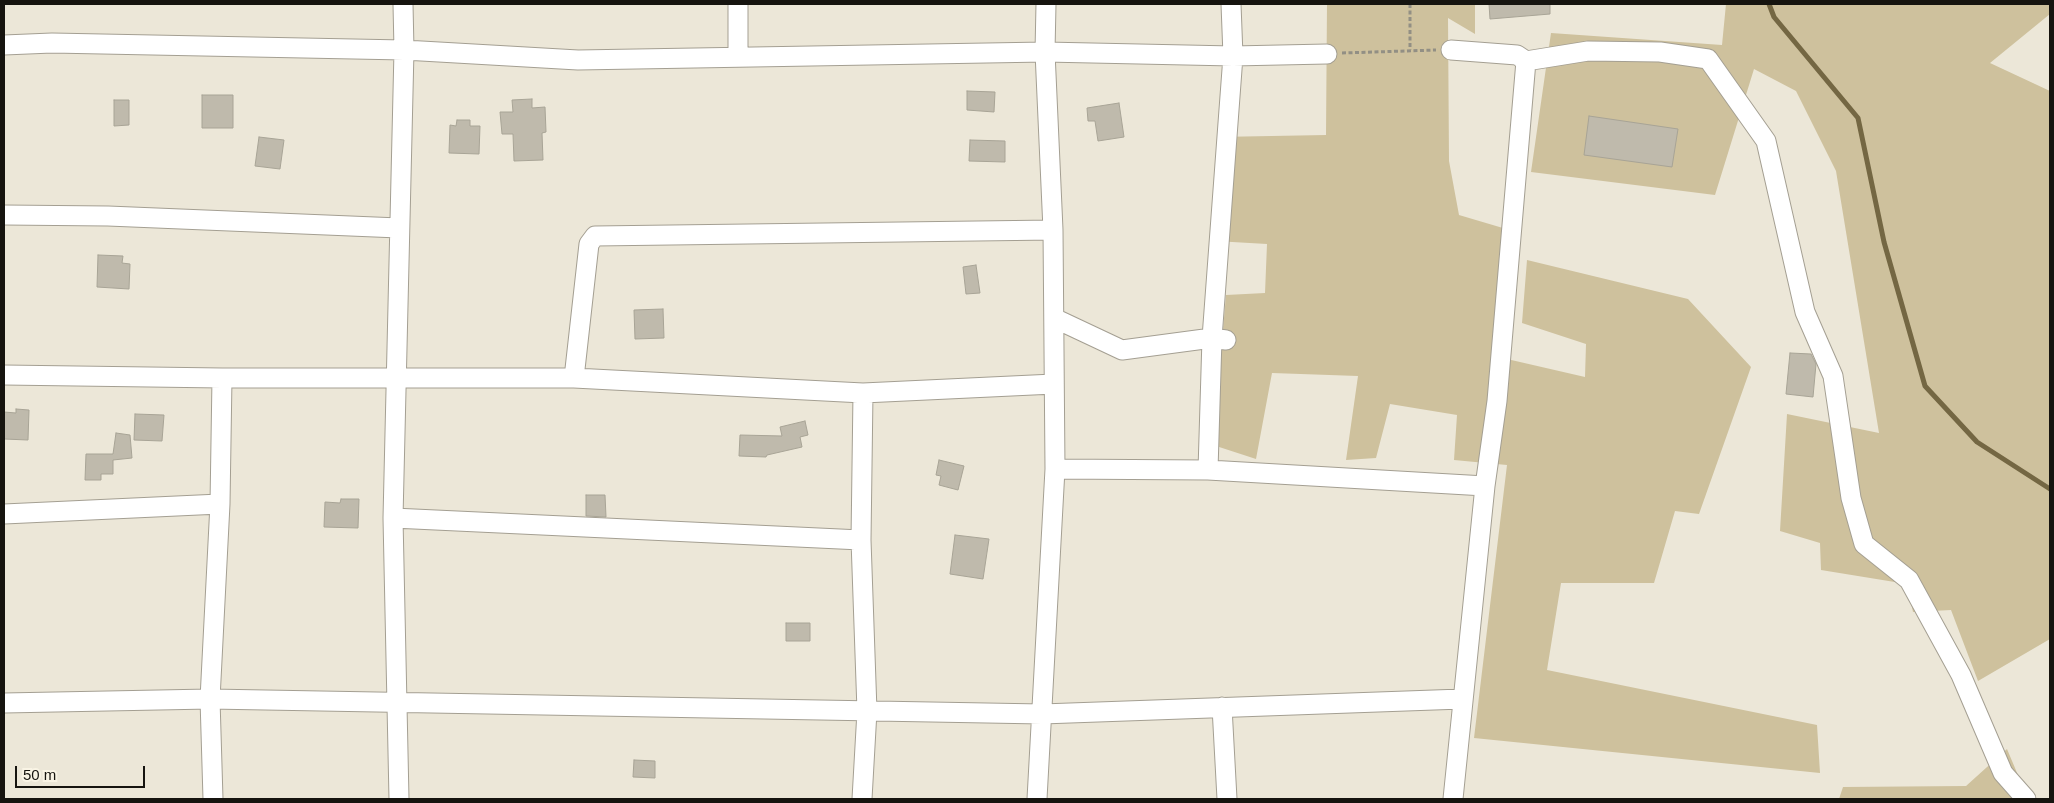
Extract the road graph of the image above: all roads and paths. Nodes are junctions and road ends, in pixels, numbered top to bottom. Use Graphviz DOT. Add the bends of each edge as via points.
graph roads {
  1 [pos="403,4"];
  2 [pos="738,4"];
  3 [pos="1046,4"];
  4 [pos="1231,4"];
  5 [pos="1410,4"];
  6 [pos="4,45"];
  7 [pos="404,50"];
  8 [pos="1410,50"];
  9 [pos="1451,50"];
  10 [pos="1045,52"];
  11 [pos="1327,54"];
  12 [pos="738,56"];
  13 [pos="1232,56"];
  14 [pos="1526,62"];
  15 [pos="4,215"];
  16 [pos="399,228"];
  17 [pos="1053,230"];
  18 [pos="1054,318"];
  19 [pos="1219,339"];
  20 [pos="4,375"];
  21 [pos="222,378"];
  22 [pos="396,378"];
  23 [pos="574,378"];
  24 [pos="1054,384"];
  25 [pos="863,393"];
  26 [pos="1055,469"];
  27 [pos="1208,470"];
  28 [pos="1485,486"];
  29 [pos="220,504"];
  30 [pos="4,514"];
  31 [pos="393,518"];
  32 [pos="861,540"];
  33 [pos="210,699"];
  34 [pos="1462,699"];
  35 [pos="4,702"];
  36 [pos="397,703"];
  37 [pos="1222,707"];
  38 [pos="867,711"];
  39 [pos="1042,714"];
  40 [pos="213,799"];
  41 [pos="400,799"];
  42 [pos="862,799"];
  43 [pos="1037,799"];
  44 [pos="1227,799"];
  45 [pos="1453,799"];
  46 [pos="2026,799"];
  1 -- 7 [label="street"];
  2 -- 12 [label="street"];
  3 -- 10 [label="street"];
  4 -- 13 [label="street"];
  5 -- 8 [label="path"];
  6 -- 7 [label="street" via="52,42"];
  7 -- 12 [label="street" via="578,60"];
  7 -- 16 [label="street"];
  8 -- 9 [label="path"];
  8 -- 11 [label="path"];
  9 -- 14 [label="street" via="1517,55"];
  10 -- 12 [label="street"];
  10 -- 13 [label="street"];
  10 -- 17 [label="street"];
  11 -- 13 [label="street"];
  13 -- 19 [label="street"];
  14 -- 28 [label="street" via="1497,401"];
  14 -- 46 [label="street" via="1588,51 1660,52 1708,59 1766,141 1806,312 1833,376 1851,498 1864,544 1909,580 1961,675 2003,773"];
  15 -- 16 [label="street"];
  16 -- 22 [label="street"];
  17 -- 18 [label="street"];
  17 -- 23 [label="street" via="595,236 589,244"];
  18 -- 19 [label="street" via="1122,350"];
  18 -- 24 [label="street"];
  19 -- 27 [label="street"];
  20 -- 21 [label="street"];
  21 -- 22 [label="street"];
  21 -- 29 [label="street"];
  22 -- 23 [label="street"];
  22 -- 31 [label="street"];
  23 -- 25 [label="street"];
  24 -- 25 [label="street"];
  24 -- 26 [label="street"];
  25 -- 32 [label="street"];
  26 -- 27 [label="street"];
  26 -- 39 [label="street"];
  27 -- 28 [label="street"];
  28 -- 34 [label="street"];
  29 -- 30 [label="street"];
  29 -- 33 [label="street"];
  31 -- 32 [label="street"];
  31 -- 36 [label="street"];
  32 -- 38 [label="street"];
  33 -- 35 [label="street"];
  33 -- 36 [label="street"];
  33 -- 40 [label="street"];
  34 -- 37 [label="street"];
  34 -- 45 [label="street"];
  36 -- 38 [label="street"];
  36 -- 41 [label="street"];
  37 -- 39 [label="street"];
  37 -- 44 [label="street"];
  38 -- 39 [label="street"];
  38 -- 42 [label="street"];
  39 -- 43 [label="street"];
}
